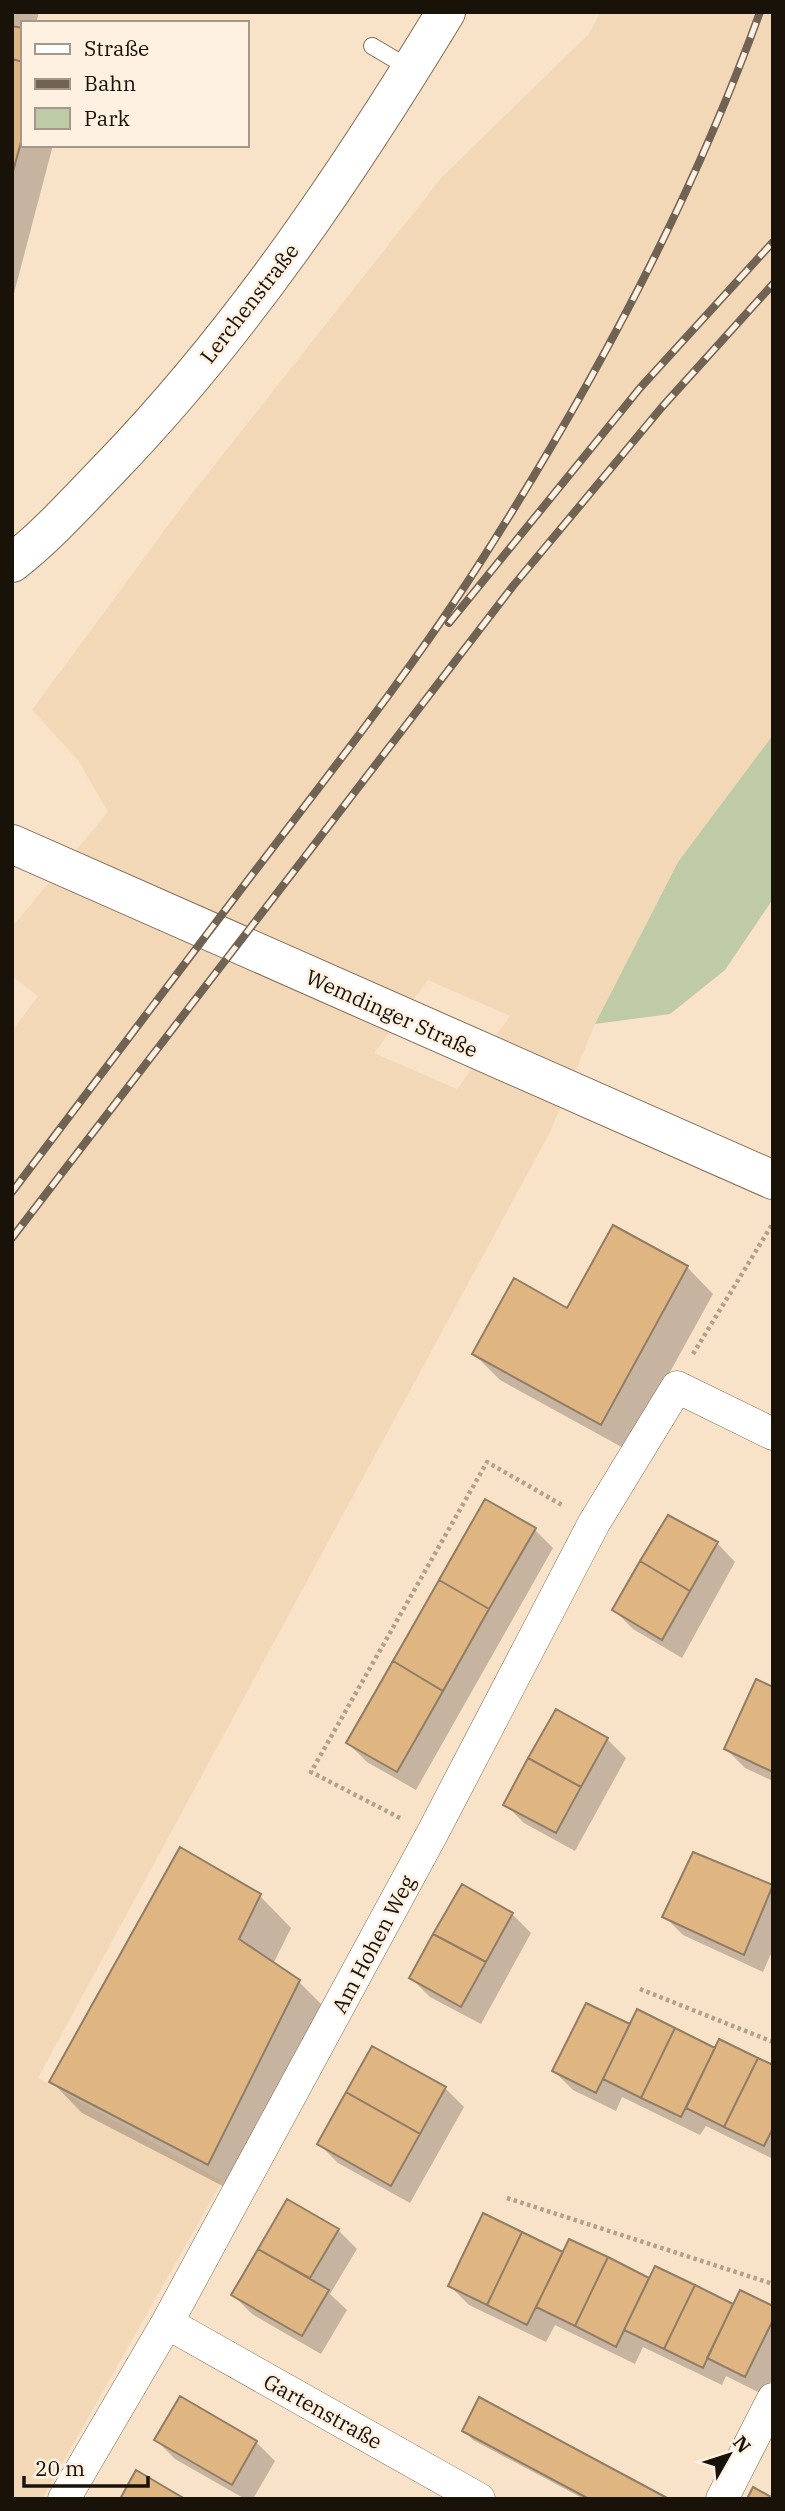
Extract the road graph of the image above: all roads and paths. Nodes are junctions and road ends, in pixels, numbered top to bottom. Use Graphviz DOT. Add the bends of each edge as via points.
graph roads {
  1 [pos="446,12"];
  2 [pos="372,46"];
  3 [pos="411,69"];
  4 [pos="12,563"];
  5 [pos="12,844"];
  6 [pos="773,1180"];
  7 [pos="773,1223"];
  8 [pos="677,1387"];
  9 [pos="773,1434"];
  10 [pos="594,1523"];
  11 [pos="432,1834"];
  12 [pos="640,1990"];
  13 [pos="773,2042"];
  14 [pos="507,2198"];
  15 [pos="773,2284"];
  16 [pos="167,2323"];
  17 [pos="773,2399"];
  18 [pos="64,2499"];
  19 [pos="479,2499"];
  20 [pos="722,2499"];
  1 -- 3 [label="main road, Lerchenstraße"];
  2 -- 3 [label="lane"];
  3 -- 4 [label="main road, Lerchenstraße" via="287,257 160,416 37,544"];
  5 -- 6 [label="main road, Wemdinger Straße"];
  7 -- 8 [label="path"];
  8 -- 9 [label="street"];
  8 -- 10 [label="street, Am Hohen Weg"];
  10 -- 11 [label="street, Am Hohen Weg"];
  10 -- 11 [label="path" via="488,1462 311,1772"];
  11 -- 16 [label="street, Am Hohen Weg"];
  12 -- 13 [label="path"];
  14 -- 15 [label="path"];
  16 -- 18 [label="street, Am Hohen Weg"];
  16 -- 19 [label="street, Gartenstraße"];
  17 -- 20 [label="street"];
}
